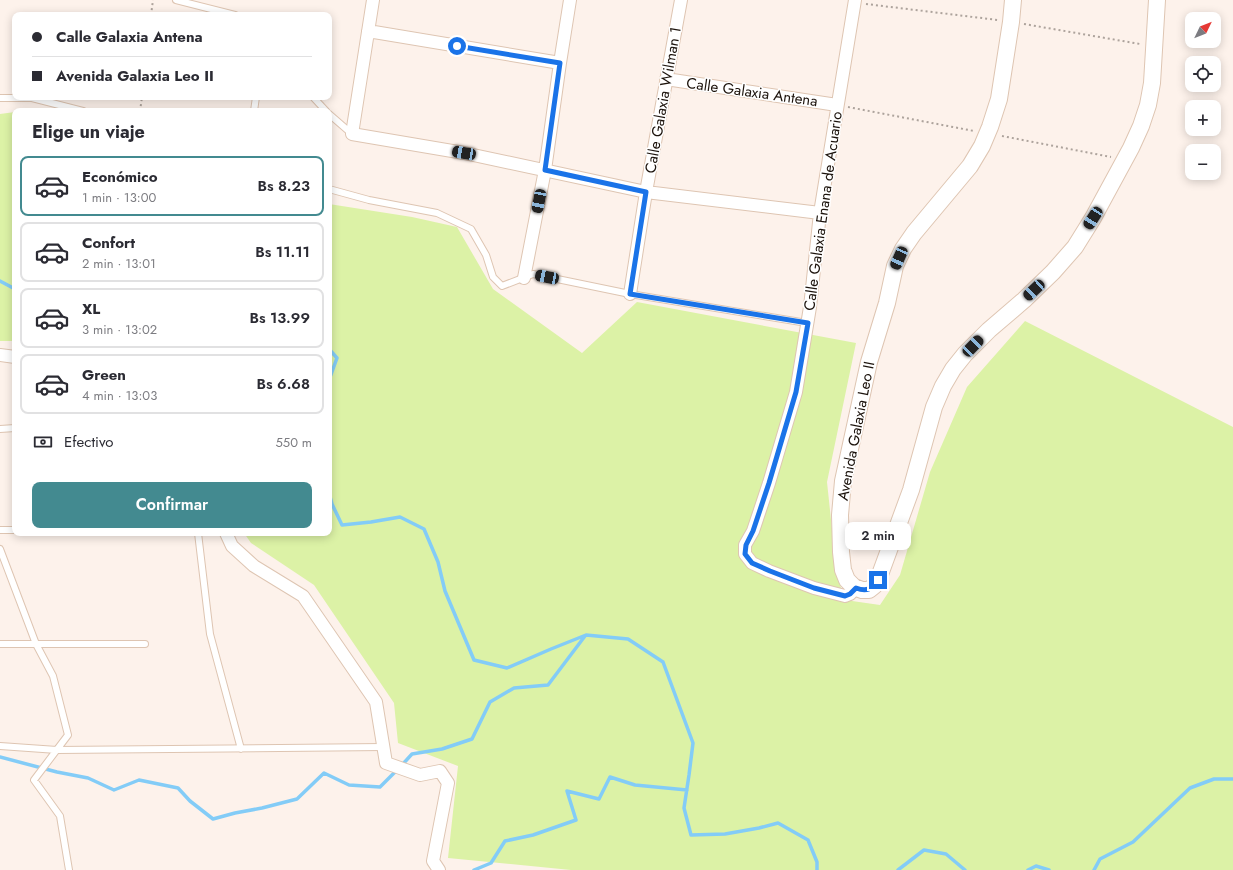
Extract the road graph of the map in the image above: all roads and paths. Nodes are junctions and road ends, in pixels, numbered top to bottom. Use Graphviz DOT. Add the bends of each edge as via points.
graph roads {
  1 [pos="153,0"];
  2 [pos="176,0"];
  3 [pos="374,0"];
  4 [pos="570,0"];
  5 [pos="681,0"];
  6 [pos="1013,0"];
  7 [pos="1157,0"];
  8 [pos="851,1"];
  9 [pos="151,12"];
  10 [pos="223,12"];
  11 [pos="368,31"];
  12 [pos="560,63"];
  13 [pos="666,80"];
  14 [pos="0,98"];
  15 [pos="12,98"];
  16 [pos="40,100"];
  17 [pos="316,100"];
  18 [pos="838,105"];
  19 [pos="71,108"];
  20 [pos="323,108"];
  21 [pos="332,117"];
  22 [pos="352,134"];
  23 [pos="545,170"];
  24 [pos="332,190"];
  25 [pos="646,192"];
  26 [pos="820,213"];
  27 [pos="524,278"];
  28 [pos="630,294"];
  29 [pos="808,323"];
  30 [pos="0,355"];
  31 [pos="12,357"];
  32 [pos="12,428"];
  33 [pos="0,429"];
  34 [pos="0,530"];
  35 [pos="12,530"];
  36 [pos="198,536"];
  37 [pos="227,536"];
  38 [pos="0,549"];
  39 [pos="856,588"];
  40 [pos="0,644"];
  41 [pos="36,644"];
  42 [pos="145,644"];
  43 [pos="0,746"];
  44 [pos="384,747"];
  45 [pos="241,749"];
  46 [pos="57,750"];
  47 [pos="69,870"];
  48 [pos="439,870"];
  1 -- 9 [label="path"];
  2 -- 10 [label="lane"];
  3 -- 11 [label="street"];
  4 -- 12 [label="street"];
  5 -- 13 [label="street, Calle Galaxia Wilman 1"];
  6 -- 39 [label="street, Avenida Galaxia Leo II" via="1012,22 999,99 990,127 970,166 903,249 895,266 869,362 843,481 840,515 843,570 847,580"];
  7 -- 39 [label="street" via="1152,83 1148,105 1123,164 1075,247 1024,300 988,330 953,369 934,407 911,490 878,580 869,590"];
  8 -- 18 [label="street, Calle Galaxia Enana de Acuario"];
  11 -- 12 [label="street"];
  11 -- 22 [label="street"];
  12 -- 23 [label="street"];
  13 -- 18 [label="street, Calle Galaxia Antena"];
  13 -- 25 [label="street, Calle Galaxia Wilman 1"];
  14 -- 15 [label="lane"];
  16 -- 19 [label="lane"];
  17 -- 20 [label="lane"];
  18 -- 26 [label="street, Calle Galaxia Enana de Acuario"];
  21 -- 22 [label="lane"];
  22 -- 23 [label="street"];
  23 -- 25 [label="street"];
  23 -- 27 [label="street"];
  24 -- 27 [label="lane" via="437,213 471,229 494,277 502,286"];
  25 -- 26 [label="street"];
  25 -- 28 [label="street, Calle Galaxia Wilman 1"];
  26 -- 29 [label="street, Calle Galaxia Enana de Acuario"];
  27 -- 28 [label="lane" via="533,274"];
  28 -- 29 [label="lane"];
  29 -- 39 [label="street, Calle Galaxia Enana de Acuario" via="796,392 745,554 752,563 814,588 845,596"];
  30 -- 31 [label="street"];
  32 -- 33 [label="lane"];
  34 -- 35 [label="lane"];
  36 -- 45 [label="lane" via="210,634"];
  37 -- 44 [label="street" via="232,546 254,566 303,596 376,702"];
  38 -- 41 [label="lane"];
  40 -- 41 [label="lane"];
  41 -- 42 [label="lane"];
  41 -- 46 [label="lane" via="53,676 68,735"];
  43 -- 46 [label="lane"];
  44 -- 45 [label="lane"];
  44 -- 48 [label="street" via="386,763 420,775 440,771 448,783 433,861"];
  45 -- 46 [label="lane"];
  46 -- 47 [label="lane" via="34,780 60,816"];
}
